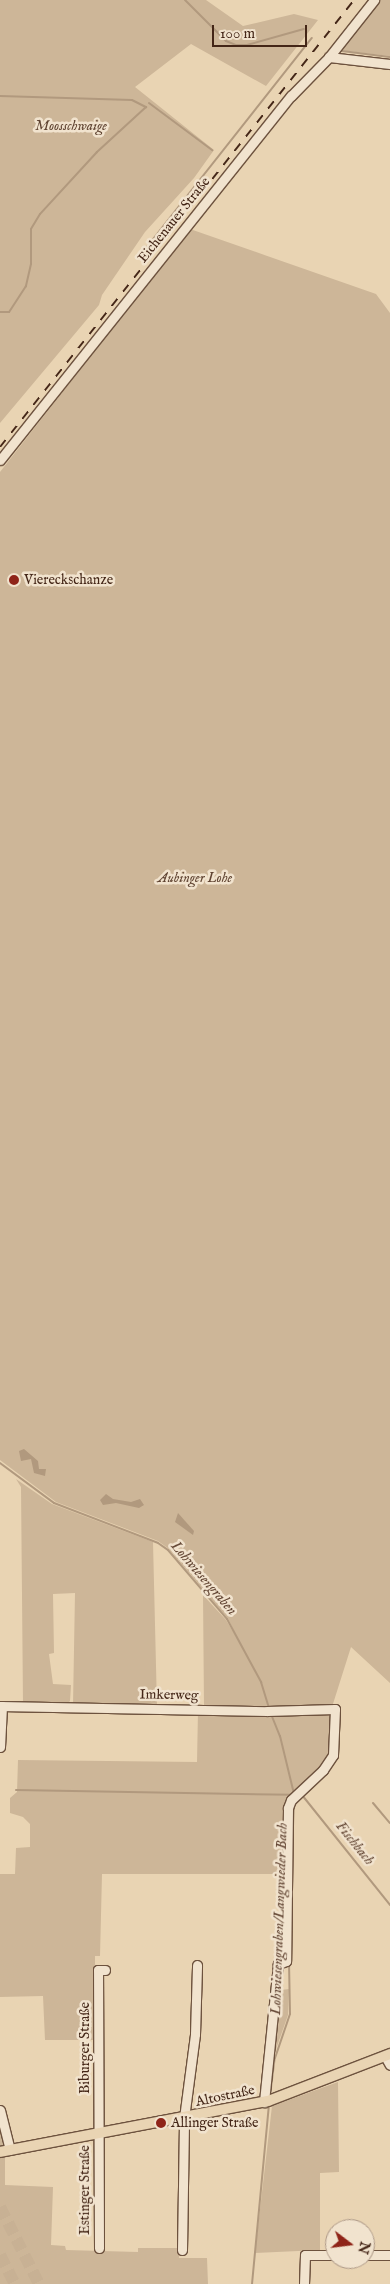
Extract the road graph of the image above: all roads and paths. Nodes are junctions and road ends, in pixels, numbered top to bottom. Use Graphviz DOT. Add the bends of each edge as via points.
graph roads {
  1 [pos="374,0"];
  2 [pos="329,56"];
  3 [pos="390,64"];
  4 [pos="0,460"];
  5 [pos="1,1706"];
  6 [pos="0,1747"];
  7 [pos="198,1964"];
  8 [pos="105,1970"];
  9 [pos="388,2058"];
  10 [pos="268,2101"];
  11 [pos="0,2110"];
  12 [pos="184,2118"];
  13 [pos="100,2133"];
  14 [pos="5,2151"];
  15 [pos="99,2248"];
  16 [pos="182,2250"];
  17 [pos="325,2255"];
  18 [pos="375,2255"];
  19 [pos="390,2255"];
  20 [pos="304,2284"];
  1 -- 2 [label="street, Eichenauer Straße"];
  2 -- 3 [label="street"];
  2 -- 4 [label="street, Eichenauer Straße" via="291,96"];
  5 -- 6 [label="street, Imkerweg"];
  5 -- 10 [label="street, Imkerweg" via="269,1711 335,1709 333,1754 323,1770 291,1800 287,1834 286,1961 278,1964"];
  7 -- 12 [label="street" via="195,2034"];
  8 -- 13 [label="street, Biburger Straße" via="98,1970"];
  9 -- 10 [label="main road, Altostraße"];
  10 -- 12 [label="main road, Altostraße"];
  11 -- 14 [label="street"];
  12 -- 13 [label="main road, Altostraße"];
  12 -- 16 [label="street"];
  13 -- 14 [label="main road, Altostraße"];
  13 -- 15 [label="street, Estinger Straße"];
  17 -- 20 [label="street" via="305,2255"];
  18 -- 19 [label="street"];
}
